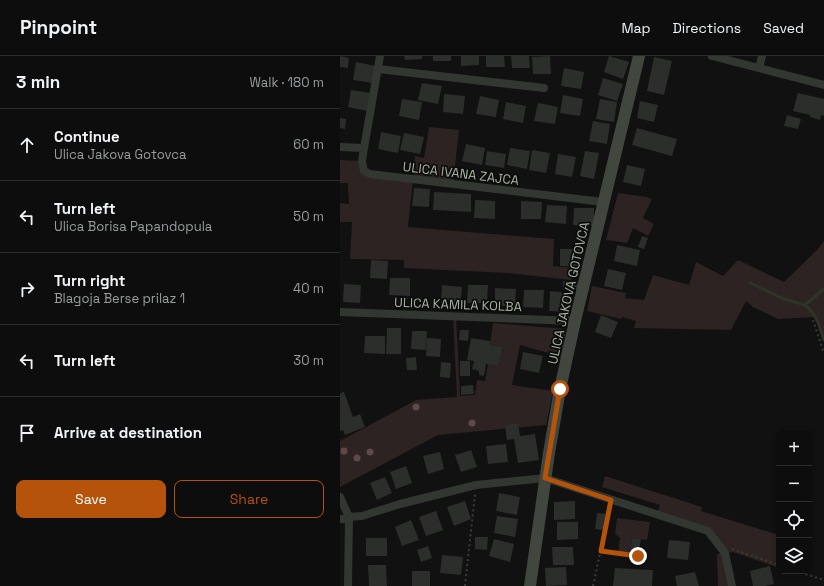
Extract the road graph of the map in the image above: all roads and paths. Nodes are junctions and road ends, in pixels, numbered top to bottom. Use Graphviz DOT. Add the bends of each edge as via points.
graph roads {
  1 [pos="380,56"];
  2 [pos="639,56"];
  3 [pos="712,56"];
  4 [pos="762,56"];
  5 [pos="758,68"];
  6 [pos="378,69"];
  7 [pos="824,85"];
  8 [pos="544,88"];
  9 [pos="340,147"];
  10 [pos="364,148"];
  11 [pos="604,202"];
  12 [pos="340,312"];
  13 [pos="813,320"];
  14 [pos="574,321"];
  15 [pos="824,353"];
  16 [pos="545,478"];
  17 [pos="476,485"];
  18 [pos="340,497"];
  19 [pos="611,500"];
  20 [pos="349,517"];
  21 [pos="340,519"];
  22 [pos="721,548"];
  23 [pos="601,551"];
  24 [pos="647,557"];
  25 [pos="776,564"];
  26 [pos="805,574"];
  27 [pos="824,580"];
  28 [pos="348,586"];
  29 [pos="465,586"];
  30 [pos="530,586"];
  31 [pos="594,586"];
  32 [pos="732,586"];
  1 -- 6 [label="street"];
  2 -- 11 [label="street, ULICA JAKOVA GOTOVCA"];
  3 -- 5 [label="street"];
  4 -- 5 [label="street"];
  5 -- 7 [label="street"];
  6 -- 8 [label="street"];
  6 -- 10 [label="street"];
  9 -- 10 [label="street"];
  10 -- 11 [label="street, ULICA IVANA ZAJCA" via="364,171 370,174"];
  11 -- 14 [label="street, ULICA JAKOVA GOTOVCA"];
  12 -- 14 [label="street, ULICA KAMILA KOLBA"];
  13 -- 15 [label="path"];
  14 -- 16 [label="street, ULICA JAKOVA GOTOVCA"];
  16 -- 17 [label="street"];
  16 -- 19 [label="street"];
  16 -- 30 [label="street, ULICA JAKOVA GOTOVCA"];
  17 -- 20 [label="street" via="362,516"];
  17 -- 29 [label="path"];
  18 -- 20 [label="street"];
  19 -- 22 [label="street" via="708,531"];
  19 -- 23 [label="path"];
  20 -- 21 [label="street"];
  20 -- 28 [label="street"];
  22 -- 25 [label="path" via="733,549"];
  22 -- 32 [label="street" via="725,553"];
  23 -- 24 [label="path"];
  23 -- 31 [label="path"];
  26 -- 27 [label="path"];
}
